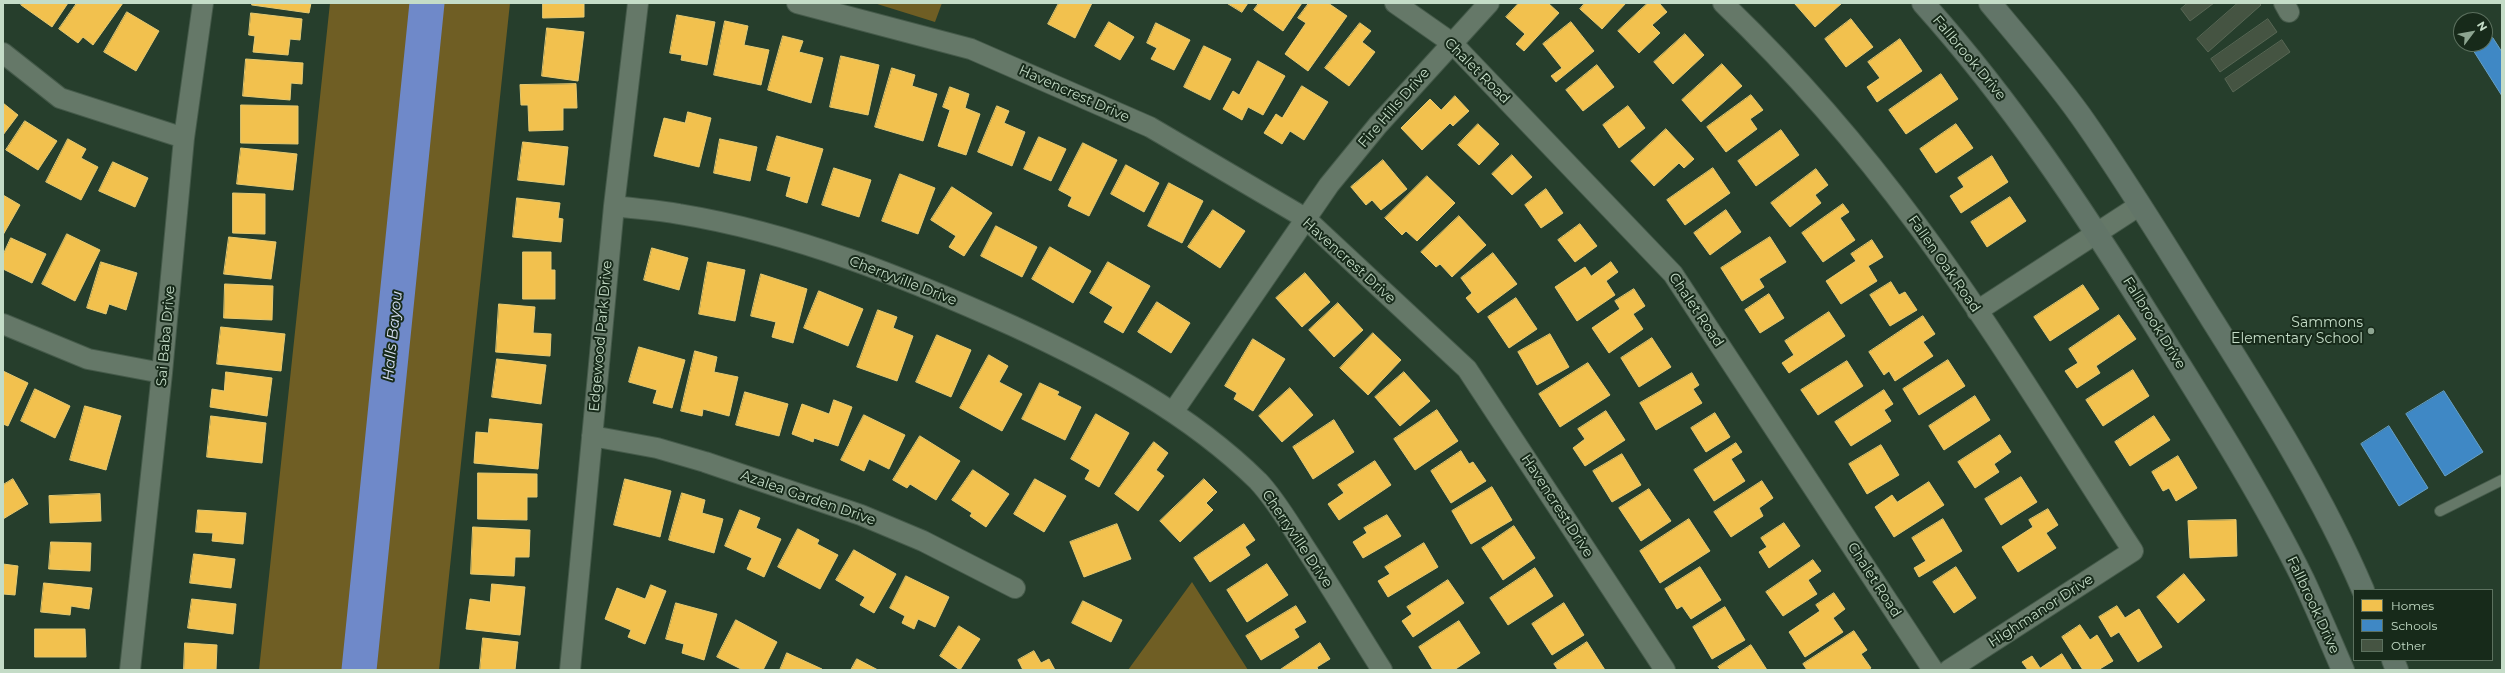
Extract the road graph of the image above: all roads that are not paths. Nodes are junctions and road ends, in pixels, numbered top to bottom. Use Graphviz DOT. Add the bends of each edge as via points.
graph roads {
  1 [pos="204,3"];
  2 [pos="638,3"];
  3 [pos="797,3"];
  4 [pos="1395,3"];
  5 [pos="1489,3"];
  6 [pos="1723,3"];
  7 [pos="1923,3"];
  8 [pos="1990,3"];
  9 [pos="1452,43"];
  10 [pos="3,53"];
  11 [pos="184,138"];
  12 [pos="2140,205"];
  13 [pos="614,206"];
  14 [pos="1305,218"];
  15 [pos="2098,234"];
  16 [pos="1977,311"];
  17 [pos="3,324"];
  18 [pos="162,373"];
  19 [pos="1173,412"];
  20 [pos="592,436"];
  21 [pos="2502,480"];
  22 [pos="2440,511"];
  23 [pos="2133,551"];
  24 [pos="1015,588"];
  25 [pos="2363,589"];
  26 [pos="130,670"];
  27 [pos="570,670"];
  28 [pos="1382,670"];
  29 [pos="1665,670"];
  30 [pos="1934,670"];
  31 [pos="1949,670"];
  32 [pos="2343,670"];
  1 -- 11 [label="street, Sai Baba Drive"];
  2 -- 13 [label="street, Edgewood Park Drive"];
  3 -- 14 [label="street, Havencrest Drive" via="970,49 1150,127"];
  4 -- 9 [label="street, Chalet Road"];
  5 -- 9 [label="street, Fire Hills Drive"];
  6 -- 16 [label="street, Fallen Oak Road" via="1819,102 1876,171 1919,226"];
  7 -- 15 [label="main road, Fallbrook Drive" via="1995,88 2038,145"];
  8 -- 12 [label="main road" via="2035,56 2080,116"];
  9 -- 14 [label="street, Fire Hills Drive" via="1378,125"];
  9 -- 30 [label="street, Chalet Road" via="1673,274"];
  10 -- 11 [label="street" via="60,98"];
  11 -- 18 [label="street, Sai Baba Drive"];
  12 -- 15 [label="street"];
  12 -- 25 [label="main road" via="2264,403 2349,557"];
  13 -- 19 [label="street, Cherryville Drive" via="679,214 765,232 869,266 964,304 1045,341 1116,378"];
  13 -- 20 [label="street, Edgewood Park Drive"];
  14 -- 19 [label="street"];
  14 -- 29 [label="street, Havencrest Drive" via="1468,370"];
  15 -- 16 [label="street"];
  15 -- 32 [label="main road, Fallbrook Drive" via="2220,429 2261,500 2302,579"];
  16 -- 23 [label="street, Fallen Oak Road"];
  17 -- 18 [label="street" via="88,359"];
  18 -- 26 [label="street, Sai Baba Drive"];
  19 -- 28 [label="street, Cherryville Drive" via="1202,432 1260,483 1284,516"];
  20 -- 24 [label="street, Azalea Garden Drive" via="657,448 705,462 861,515 923,542"];
  20 -- 27 [label="street, Edgewood Park Drive"];
  21 -- 22 [label="lane"];
  23 -- 31 [label="street, Highmanor Drive"];
}
